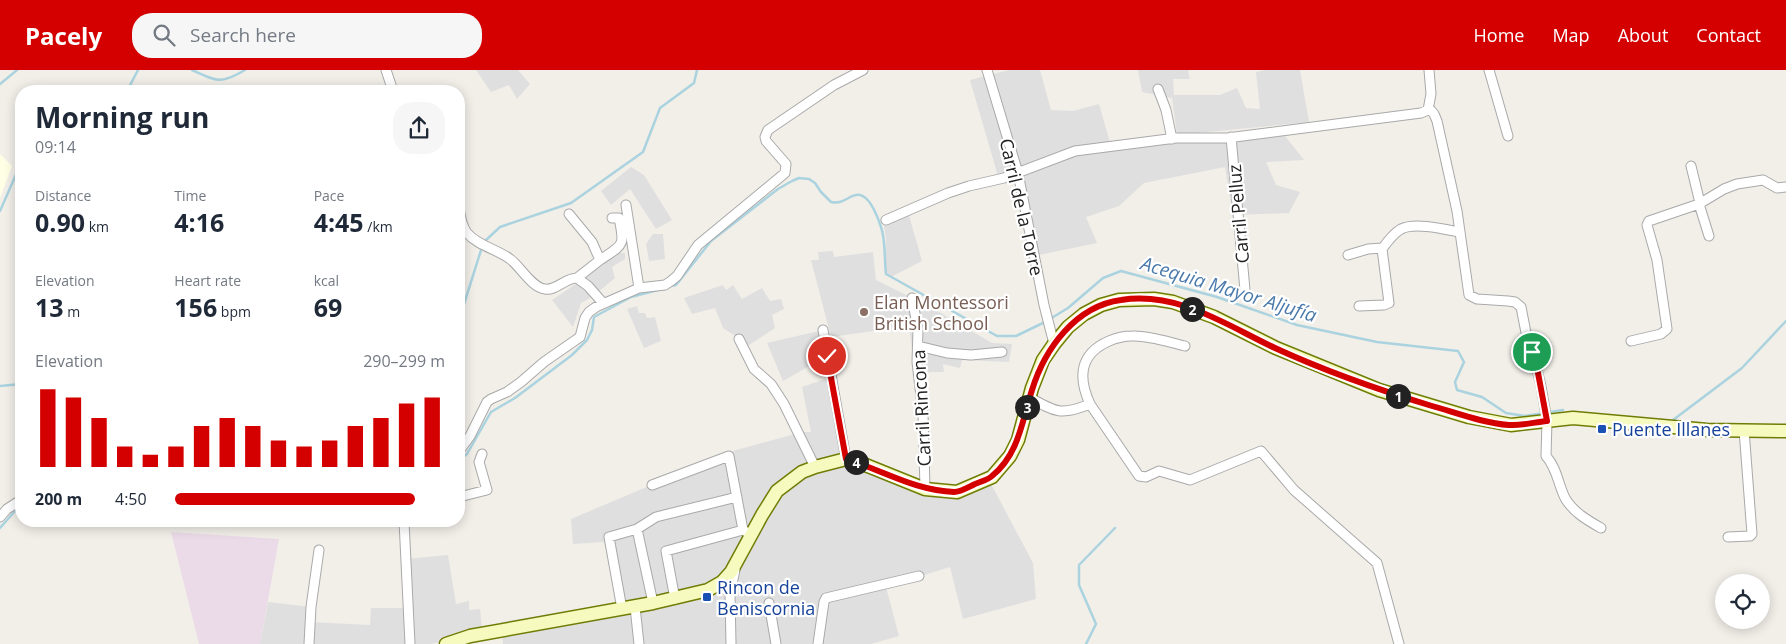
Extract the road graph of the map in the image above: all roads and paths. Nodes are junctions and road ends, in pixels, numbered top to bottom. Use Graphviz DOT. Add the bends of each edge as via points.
graph roads {
  1 [pos="386,70"];
  2 [pos="863,70"];
  3 [pos="987,70"];
  4 [pos="1429,70"];
  5 [pos="1489,70"];
  6 [pos="390,85"];
  7 [pos="1158,89"];
  8 [pos="1429,108"];
  9 [pos="1508,136"];
  10 [pos="1230,137"];
  11 [pos="1172,139"];
  12 [pos="1691,166"];
  13 [pos="1018,173"];
  14 [pos="1786,187"];
  15 [pos="626,204"];
  16 [pos="1700,204"];
  17 [pos="569,214"];
  18 [pos="612,218"];
  19 [pos="886,220"];
  20 [pos="465,228"];
  21 [pos="1459,232"];
  22 [pos="1709,236"];
  23 [pos="1383,248"];
  24 [pos="1348,255"];
  25 [pos="600,260"];
  26 [pos="577,278"];
  27 [pos="639,288"];
  28 [pos="1245,290"];
  29 [pos="912,298"];
  30 [pos="603,303"];
  31 [pos="1359,306"];
  32 [pos="823,330"];
  33 [pos="739,339"];
  34 [pos="1631,341"];
  35 [pos="1054,344"];
  36 [pos="918,346"];
  37 [pos="1185,346"];
  38 [pos="1002,352"];
  39 [pos="1029,397"];
  40 [pos="1090,404"];
  41 [pos="1546,416"];
  42 [pos="1744,430"];
  43 [pos="1786,431"];
  44 [pos="465,443"];
  45 [pos="482,454"];
  46 [pos="846,459"];
  47 [pos="815,467"];
  48 [pos="652,484"];
  49 [pos="925,489"];
  50 [pos="465,496"];
  51 [pos="737,497"];
  52 [pos="15,504"];
  53 [pos="0,517"];
  54 [pos="404,527"];
  55 [pos="1601,528"];
  56 [pos="637,529"];
  57 [pos="747,532"];
  58 [pos="1728,537"];
  59 [pos="319,550"];
  60 [pos="739,560"];
  61 [pos="919,576"];
  62 [pos="708,590"];
  63 [pos="730,592"];
  64 [pos="674,599"];
  65 [pos="769,603"];
  66 [pos="653,604"];
  67 [pos="629,608"];
  68 [pos="471,640"];
  69 [pos="309,644"];
  70 [pos="410,644"];
  71 [pos="446,644"];
  72 [pos="639,644"];
  73 [pos="731,644"];
  74 [pos="776,644"];
  75 [pos="818,644"];
  76 [pos="1399,644"];
  1 -- 6 [label="street"];
  2 -- 27 [label="street" via="834,85 768,130 766,141 786,164 785,173 698,245 671,281 665,285"];
  3 -- 13 [label="street, Carril de la Torre"];
  4 -- 8 [label="street"];
  5 -- 9 [label="street"];
  7 -- 11 [label="street"];
  8 -- 10 [label="street" via="1421,113"];
  8 -- 21 [label="street" via="1437,121 1452,182"];
  10 -- 11 [label="street"];
  10 -- 28 [label="street, Carril Pelluz"];
  11 -- 13 [label="street" via="1075,151"];
  12 -- 16 [label="street"];
  13 -- 19 [label="street" via="948,193"];
  13 -- 35 [label="street, Carril de la Torre"];
  14 -- 16 [label="street" via="1777,188 1763,180 1750,181 1724,189"];
  15 -- 27 [label="street"];
  16 -- 22 [label="street"];
  16 -- 34 [label="street" via="1648,222 1667,329 1661,334"];
  17 -- 25 [label="street" via="592,242"];
  18 -- 25 [label="street" via="619,218 623,238 620,247"];
  20 -- 26 [label="street" via="473,238 510,259 538,287 550,289"];
  21 -- 23 [label="street" via="1407,227"];
  21 -- 41 [label="street" via="1470,297 1515,302 1520,307"];
  23 -- 24 [label="street"];
  23 -- 31 [label="street" via="1389,303"];
  25 -- 26 [label="street"];
  26 -- 30 [label="street"];
  27 -- 30 [label="street"];
  29 -- 36 [label="street, Carril Rincona"];
  30 -- 44 [label="street" via="585,318 580,338 544,362 522,382 487,402"];
  32 -- 46 [label="street"];
  33 -- 47 [label="street" via="754,369 771,384 784,404"];
  35 -- 39 [label="main road" via="1043,360"];
  35 -- 41 [label="main road" via="1068,327 1101,305 1119,300 1154,299 1173,302 1214,317 1276,348 1379,390 1469,417 1511,425"];
  36 -- 38 [label="street" via="971,355"];
  36 -- 49 [label="street, Carril Rincona"];
  37 -- 40 [label="street" via="1132,336 1116,338 1094,349 1083,368 1084,391"];
  39 -- 40 [label="street" via="1061,412"];
  39 -- 49 [label="main road" via="1018,440 1010,456 992,477 957,492"];
  40 -- 76 [label="street" via="1138,476 1146,477 1160,471 1190,480 1261,451 1294,490 1376,564"];
  41 -- 42 [label="main road" via="1707,430"];
  41 -- 55 [label="street" via="1546,456 1566,498 1577,513"];
  42 -- 43 [label="main road"];
  42 -- 58 [label="street" via="1752,534"];
  45 -- 50 [label="street" via="479,462 487,490"];
  46 -- 47 [label="main road"];
  46 -- 49 [label="main road"];
  47 -- 57 [label="main road" via="802,472 777,491"];
  48 -- 51 [label="street" via="729,456"];
  51 -- 56 [label="street" via="656,517"];
  51 -- 57 [label="street"];
  52 -- 53 [label="street"];
  54 -- 70 [label="street"];
  56 -- 66 [label="street"];
  56 -- 67 [label="street" via="608,537"];
  57 -- 60 [label="main road"];
  57 -- 64 [label="street" via="666,551"];
  59 -- 69 [label="street"];
  60 -- 62 [label="main road" via="727,579"];
  60 -- 63 [label="street"];
  61 -- 75 [label="street" via="826,598"];
  62 -- 63 [label="street" via="724,588"];
  62 -- 64 [label="main road"];
  63 -- 73 [label="street"];
  64 -- 66 [label="main road"];
  65 -- 74 [label="street"];
  66 -- 67 [label="main road"];
  67 -- 68 [label="main road"];
  67 -- 72 [label="street"];
  68 -- 71 [label="main road"];
}
